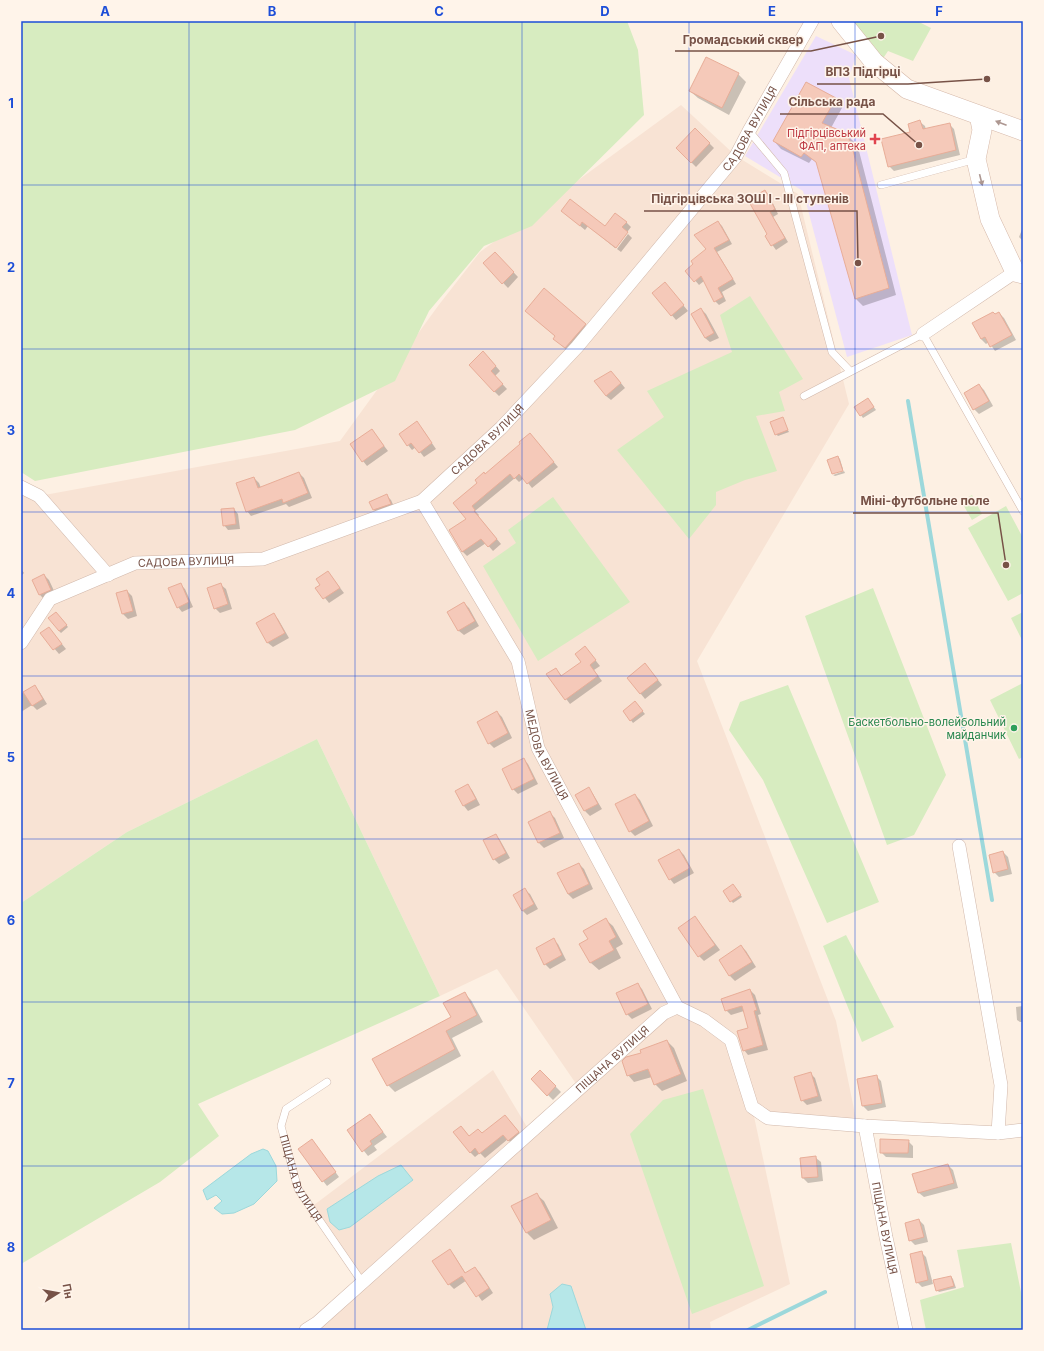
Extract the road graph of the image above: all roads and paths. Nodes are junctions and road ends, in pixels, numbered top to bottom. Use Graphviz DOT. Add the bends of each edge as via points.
graph roads {
  1 [pos="812,21"];
  2 [pos="841,21"];
  3 [pos="979,115"];
  4 [pos="749,131"];
  5 [pos="1023,131"];
  6 [pos="976,159"];
  7 [pos="881,185"];
  8 [pos="1019,273"];
  9 [pos="923,334"];
  10 [pos="850,371"];
  11 [pos="804,396"];
  12 [pos="21,487"];
  13 [pos="422,501"];
  14 [pos="1023,512"];
  15 [pos="108,575"];
  16 [pos="21,643"];
  17 [pos="960,846"];
  18 [pos="677,1007"];
  19 [pos="327,1082"];
  20 [pos="865,1126"];
  21 [pos="1023,1130"];
  22 [pos="998,1133"];
  23 [pos="362,1282"];
  24 [pos="306,1330"];
  25 [pos="906,1330"];
  1 -- 4 [label="street, САДОВА ВУЛИЦЯ"];
  2 -- 3 [label="street" via="874,62 907,89"];
  5 -- 3 [label="street, one-way"];
  3 -- 6 [label="street" via="982,130"];
  4 -- 10 [label="lane" via="784,174 832,352"];
  4 -- 13 [label="street, САДОВА ВУЛИЦЯ" via="736,156 578,347 500,428"];
  6 -- 7 [label="lane"];
  6 -- 8 [label="street, one-way" via="990,219"];
  8 -- 9 [label="street"];
  9 -- 10 [label="lane"];
  9 -- 14 [label="lane"];
  10 -- 11 [label="lane"];
  12 -- 15 [label="street" via="39,496"];
  13 -- 15 [label="street, САДОВА ВУЛИЦЯ" via="263,559 135,563"];
  13 -- 18 [label="street, МЕДОВА ВУЛИЦЯ" via="518,661 538,748"];
  15 -- 16 [label="street, САДОВА ВУЛИЦЯ" via="50,599"];
  17 -- 22 [label="street" via="1001,1085"];
  18 -- 20 [label="street" via="704,1020 731,1040 752,1107 768,1118"];
  18 -- 23 [label="street, ПІЩАНА ВУЛИЦЯ" via="664,1013"];
  19 -- 23 [label="lane, ПІЩАНА ВУЛИЦЯ" via="286,1109 281,1126 298,1189"];
  20 -- 22 [label="street"];
  20 -- 25 [label="street, ПІЩАНА ВУЛИЦЯ"];
  21 -- 22 [label="street"];
  23 -- 24 [label="street, ПІЩАНА ВУЛИЦЯ"];
}
